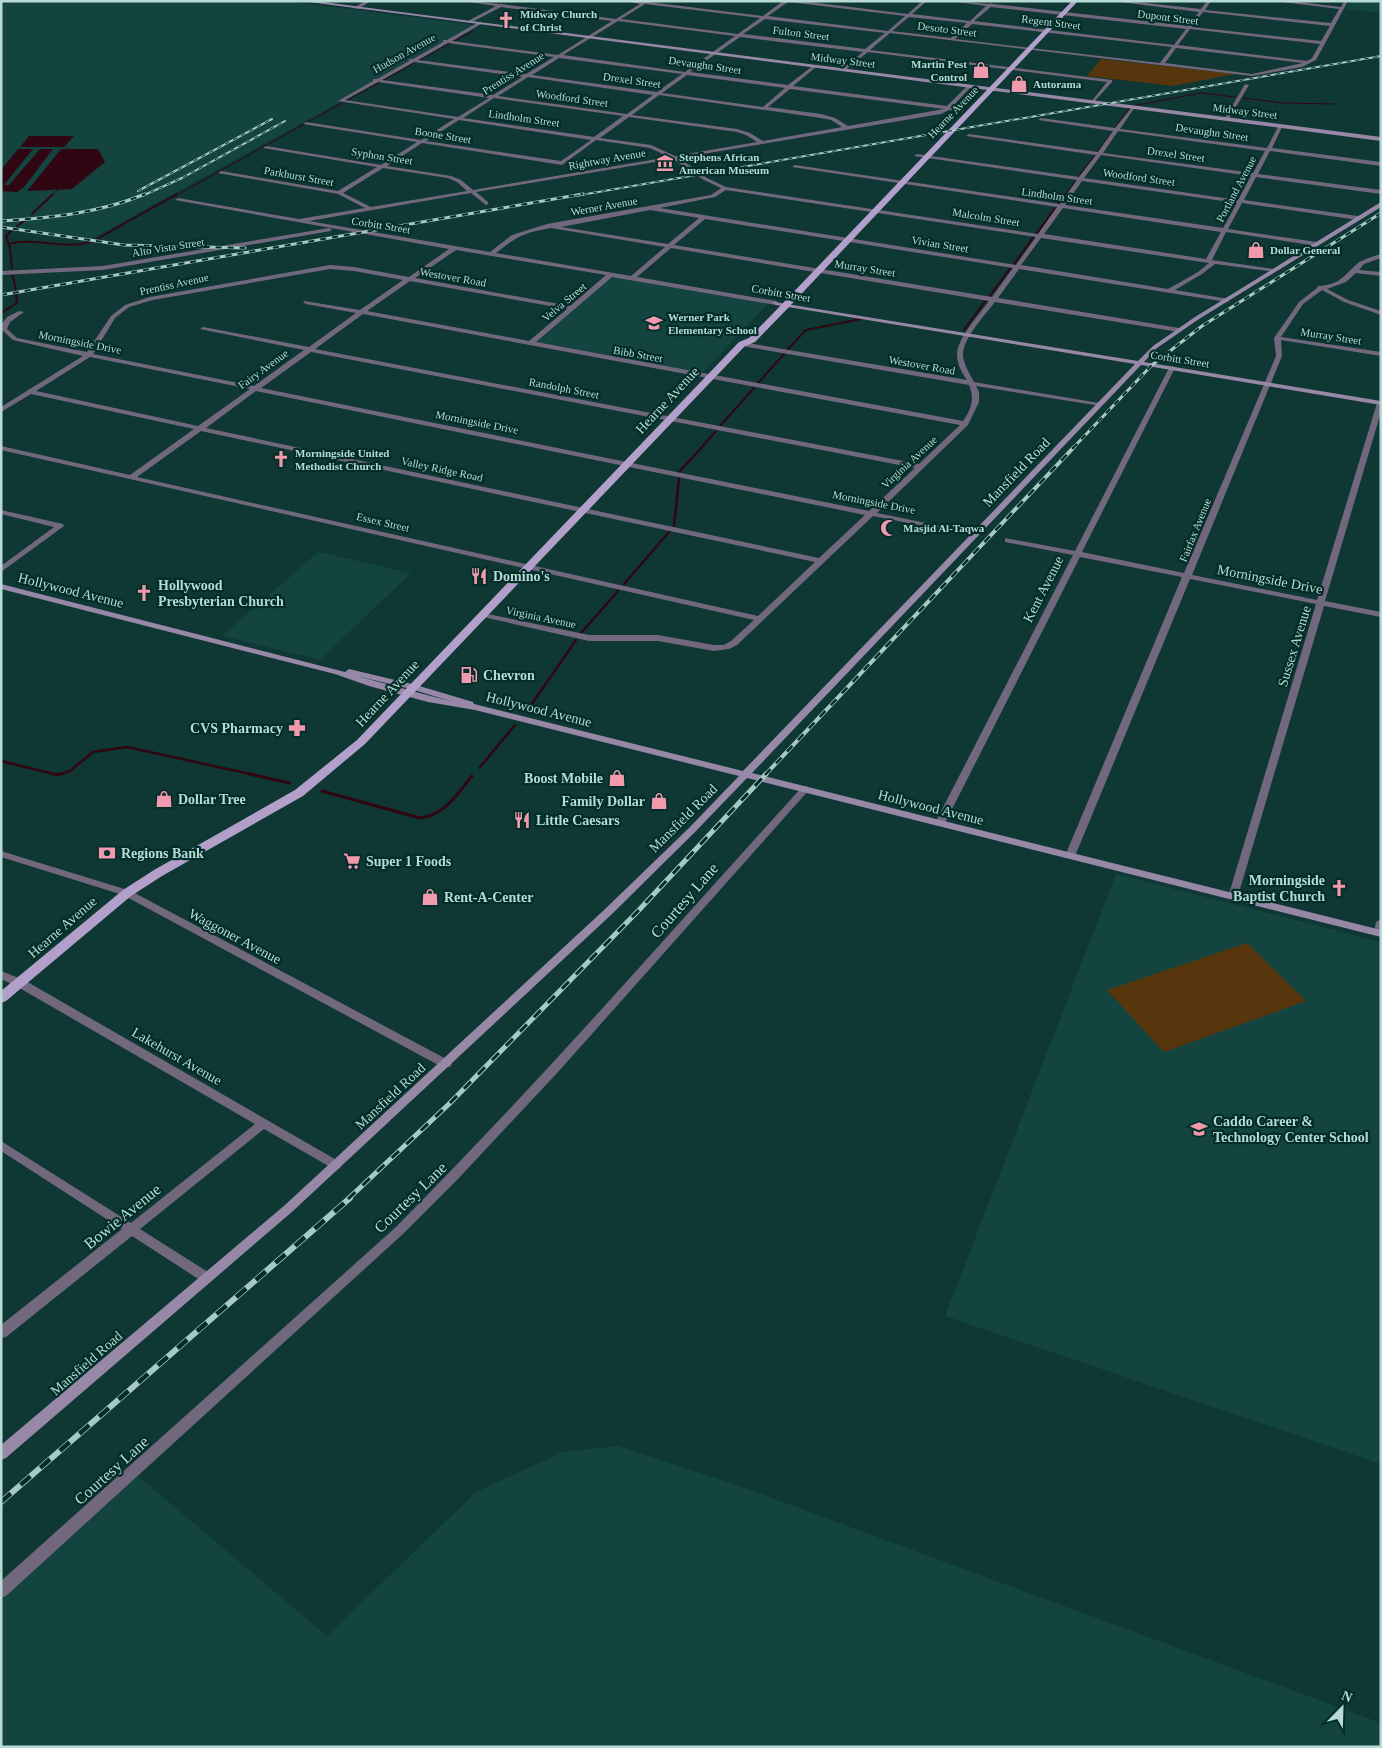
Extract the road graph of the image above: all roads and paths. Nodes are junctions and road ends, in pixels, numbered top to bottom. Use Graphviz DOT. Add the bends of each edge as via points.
graph roads {
  1 [pos="303,1"];
  2 [pos="369,1"];
  3 [pos="464,1"];
  4 [pos="508,1"];
  5 [pos="627,1"];
  6 [pos="788,1"];
  7 [pos="925,1"];
  8 [pos="952,1"];
  9 [pos="993,1"];
  10 [pos="1067,1"];
  11 [pos="1075,1"];
  12 [pos="1114,1"];
  13 [pos="1209,1"];
  14 [pos="1276,1"];
  15 [pos="1346,1"];
  16 [pos="645,2"];
  17 [pos="989,5"];
  18 [pos="500,6"];
  19 [pos="356,8"];
  20 [pos="1342,8"];
  21 [pos="1202,11"];
  22 [pos="1060,13"];
  23 [pos="909,15"];
  24 [pos="764,18"];
  25 [pos="617,20"];
  26 [pos="470,22"];
  27 [pos="970,22"];
  28 [pos="478,24"];
  29 [pos="1333,25"];
  30 [pos="1189,28"];
  31 [pos="1043,31"];
  32 [pos="888,32"];
  33 [pos="739,35"];
  34 [pos="589,38"];
  35 [pos="951,40"];
  36 [pos="445,41"];
  37 [pos="1323,43"];
  38 [pos="1174,46"];
  39 [pos="1021,49"];
  40 [pos="1029,50"];
  41 [pos="866,51"];
  42 [pos="713,54"];
  43 [pos="559,56"];
  44 [pos="411,60"];
  45 [pos="1310,62"];
  46 [pos="1161,65"];
  47 [pos="814,66"];
  48 [pos="1006,68"];
  49 [pos="844,70"];
  50 [pos="686,73"];
  51 [pos="528,76"];
  52 [pos="376,80"];
  53 [pos="1247,85"];
  54 [pos="790,87"];
  55 [pos="969,87"];
  56 [pos="983,88"];
  57 [pos="991,89"];
  58 [pos="658,94"];
  59 [pos="494,97"];
  60 [pos="340,101"];
  61 [pos="1093,102"];
  62 [pos="1133,107"];
  63 [pos="764,108"];
  64 [pos="949,108"];
  65 [pos="962,110"];
  66 [pos="627,116"];
  67 [pos="459,119"];
  68 [pos="1226,119"];
  69 [pos="1041,120"];
  70 [pos="306,124"];
  71 [pos="1281,126"];
  72 [pos="847,128"];
  73 [pos="1118,130"];
  74 [pos="969,136"];
  75 [pos="596,139"];
  76 [pos="1381,139"];
  77 [pos="422,142"];
  78 [pos="763,143"];
  79 [pos="266,148"];
  80 [pos="1268,150"];
  81 [pos="1101,154"];
  82 [pos="917,156"];
  83 [pos="926,157"];
  84 [pos="673,158"];
  85 [pos="562,163"];
  86 [pos="1381,164"];
  87 [pos="382,166"];
  88 [pos="794,167"];
  89 [pos="221,173"];
  90 [pos="571,175"];
  91 [pos="697,175"];
  92 [pos="1255,175"];
  93 [pos="1082,179"];
  94 [pos="892,182"];
  95 [pos="902,183"];
  96 [pos="725,188"];
  97 [pos="472,192"];
  98 [pos="1381,192"];
  99 [pos="339,193"];
  100 [pos="178,200"];
  101 [pos="1240,202"];
  102 [pos="486,203"];
  103 [pos="1381,204"];
  104 [pos="1062,206"];
  105 [pos="371,208"];
  106 [pos="649,208"];
  107 [pos="866,209"];
  108 [pos="876,210"];
  109 [pos="703,217"];
  110 [pos="1358,218"];
  111 [pos="298,221"];
  112 [pos="547,226"];
  113 [pos="849,226"];
  114 [pos="337,228"];
  115 [pos="1225,230"];
  116 [pos="844,232"];
  117 [pos="1040,235"];
  118 [pos="838,238"];
  119 [pos="848,240"];
  120 [pos="832,244"];
  121 [pos="1317,244"];
  122 [pos="669,246"];
  123 [pos="454,248"];
  124 [pos="491,254"];
  125 [pos="1381,256"];
  126 [pos="1211,261"];
  127 [pos="814,263"];
  128 [pos="1018,266"];
  129 [pos="330,267"];
  130 [pos="808,269"];
  131 [pos="818,271"];
  132 [pos="1274,271"];
  133 [pos="1355,271"];
  134 [pos="1,272"];
  135 [pos="611,274"];
  136 [pos="1381,274"];
  137 [pos="802,276"];
  138 [pos="633,278"];
  139 [pos="409,279"];
  140 [pos="1315,284"];
  141 [pos="1321,288"];
  142 [pos="1170,290"];
  143 [pos="782,296"];
  144 [pos="993,299"];
  145 [pos="1227,300"];
  146 [pos="306,302"];
  147 [pos="776,302"];
  148 [pos="787,304"];
  149 [pos="572,308"];
  150 [pos="770,309"];
  151 [pos="21,312"];
  152 [pos="359,313"];
  153 [pos="1381,313"];
  154 [pos="203,329"];
  155 [pos="751,329"];
  156 [pos="1179,330"];
  157 [pos="967,334"];
  158 [pos="1277,338"];
  159 [pos="530,344"];
  160 [pos="742,344"];
  161 [pos="310,349"];
  162 [pos="1381,354"];
  163 [pos="89,355"];
  164 [pos="1138,363"];
  165 [pos="1172,368"];
  166 [pos="710,377"];
  167 [pos="972,383"];
  168 [pos="1267,384"];
  169 [pos="256,389"];
  170 [pos="29,392"];
  171 [pos="1381,403"];
  172 [pos="1099,405"];
  173 [pos="1,410"];
  174 [pos="670,419"];
  175 [pos="966,424"];
  176 [pos="200,429"];
  177 [pos="1,448"];
  178 [pos="628,464"];
  179 [pos="921,467"];
  180 [pos="132,477"];
  181 [pos="583,510"];
  182 [pos="1,512"];
  183 [pos="871,513"];
  184 [pos="975,534"];
  185 [pos="1008,540"];
  186 [pos="1077,554"];
  187 [pos="821,560"];
  188 [pos="528,567"];
  189 [pos="1,570"];
  190 [pos="1188,576"];
  191 [pos="1,586"];
  192 [pos="1321,603"];
  193 [pos="482,615"];
  194 [pos="1381,615"];
  195 [pos="760,619"];
  196 [pos="410,690"];
  197 [pos="745,774"];
  198 [pos="805,789"];
  199 [pos="940,823"];
  200 [pos="1,854"];
  201 [pos="1070,856"];
  202 [pos="126,893"];
  203 [pos="1233,897"];
  204 [pos="1380,930"];
  205 [pos="1,975"];
  206 [pos="20,983"];
  207 [pos="1,998"];
  208 [pos="446,1064"];
  209 [pos="264,1123"];
  210 [pos="1,1145"];
  211 [pos="336,1165"];
  212 [pos="132,1229"];
  213 [pos="207,1278"];
  214 [pos="1,1333"];
  215 [pos="1,1454"];
  216 [pos="1,1591"];
  1 -- 19 [label="main road, Midway Street"];
  2 -- 19 [label="street"];
  3 -- 18 [label="street, Fulton Street"];
  4 -- 18 [label="street"];
  5 -- 16 [label="street, Desoto Street"];
  6 -- 23 [label="street, Regent Street"];
  6 -- 24 [label="street"];
  7 -- 23 [label="street"];
  8 -- 17 [label="street, Dupont Street"];
  9 -- 17 [label="street"];
  10 -- 22 [label="main road, Hearne Avenue"];
  11 -- 22 [label="main road, Hearne Avenue"];
  12 -- 21 [label="street"];
  13 -- 21 [label="street"];
  14 -- 20 [label="street"];
  15 -- 20 [label="street"];
  16 -- 24 [label="street, Desoto Street"];
  16 -- 25 [label="street, Prentiss Avenue"];
  17 -- 22 [label="street, Dupont Street"];
  17 -- 27 [label="street"];
  18 -- 25 [label="street, Fulton Street"];
  18 -- 26 [label="street"];
  19 -- 26 [label="main road, Midway Street"];
  20 -- 29 [label="street"];
  21 -- 29 [label="street"];
  21 -- 30 [label="street"];
  22 -- 30 [label="street, Dupont Street"];
  22 -- 31 [label="main road, Hearne Avenue"];
  23 -- 27 [label="street, Regent Street"];
  23 -- 32 [label="street"];
  24 -- 32 [label="street, Desoto Street"];
  24 -- 33 [label="street"];
  25 -- 33 [label="street, Fulton Street"];
  25 -- 34 [label="street, Prentiss Avenue"];
  26 -- 28 [label="main road, Midway Street"];
  27 -- 31 [label="street, Regent Street"];
  27 -- 35 [label="street"];
  28 -- 34 [label="main road, Midway Street"];
  28 -- 36 [label="street, Hudson Avenue"];
  29 -- 37 [label="street"];
  30 -- 37 [label="street, Dupont Street"];
  30 -- 38 [label="street"];
  31 -- 38 [label="street, Regent Street"];
  31 -- 39 [label="main road, Hearne Avenue"];
  31 -- 40 [label="main road, Hearne Avenue"];
  32 -- 35 [label="street, Desoto Street"];
  32 -- 41 [label="street"];
  33 -- 41 [label="street, Fulton Street"];
  33 -- 42 [label="street"];
  34 -- 42 [label="main road, Midway Street"];
  34 -- 43 [label="street, Prentiss Avenue"];
  35 -- 39 [label="street, Desoto Street"];
  36 -- 43 [label="street, Devaughn Street"];
  36 -- 44 [label="street, Hudson Avenue"];
  37 -- 45 [label="street"];
  38 -- 45 [label="street, Regent Street"];
  38 -- 46 [label="street"];
  39 -- 40 [label="street, Desoto Street"];
  39 -- 48 [label="main road, Hearne Avenue"];
  40 -- 46 [label="street, Desoto Street"];
  40 -- 48 [label="main road, Hearne Avenue"];
  41 -- 48 [label="street, Fulton Street"];
  41 -- 49 [label="street"];
  42 -- 47 [label="main road, Midway Street"];
  42 -- 50 [label="street"];
  43 -- 50 [label="street, Devaughn Street"];
  43 -- 51 [label="street, Prentiss Avenue"];
  44 -- 51 [label="street, Drexel Street"];
  44 -- 52 [label="street, Hudson Avenue"];
  45 -- 46 [label="street, Desoto Street" via="1249,75"];
  47 -- 49 [label="main road, Midway Street"];
  47 -- 54 [label="street"];
  48 -- 56 [label="main road, Hearne Avenue"];
  48 -- 57 [label="main road, Hearne Avenue"];
  48 -- 61 [label="street, Fulton Street" via="1110,81"];
  49 -- 55 [label="main road, Midway Street"];
  50 -- 54 [label="street, Devaughn Street"];
  50 -- 58 [label="street"];
  51 -- 58 [label="street, Drexel Street"];
  51 -- 59 [label="street, Prentiss Avenue"];
  52 -- 59 [label="street, Woodford Street"];
  52 -- 60 [label="street, Hudson Avenue"];
  53 -- 68 [label="street"];
  54 -- 63 [label="street"];
  54 -- 64 [label="street, Devaughn Street"];
  55 -- 56 [label="main road, Midway Street"];
  55 -- 64 [label="street"];
  56 -- 57 [label="main road, Midway Street"];
  56 -- 65 [label="main road, Hearne Avenue"];
  57 -- 61 [label="main road, Midway Street"];
  57 -- 83 [label="main road, Hearne Avenue"];
  58 -- 63 [label="street, Drexel Street"];
  58 -- 66 [label="street"];
  59 -- 66 [label="street, Woodford Street"];
  59 -- 67 [label="street, Prentiss Avenue"];
  60 -- 67 [label="street, Lindholm Street"];
  61 -- 62 [label="main road, Midway Street"];
  62 -- 68 [label="main road, Midway Street"];
  62 -- 73 [label="street, Virginia Avenue"];
  63 -- 72 [label="street, Drexel Street" via="828,117"];
  64 -- 65 [label="street, Devaughn Street"];
  64 -- 72 [label="street, Rightway Avenue"];
  65 -- 82 [label="main road, Hearne Avenue"];
  66 -- 75 [label="street"];
  66 -- 78 [label="street, Woodford Street" via="737,131"];
  67 -- 75 [label="street, Lindholm Street"];
  67 -- 77 [label="street, Prentiss Avenue"];
  68 -- 71 [label="main road, Midway Street"];
  69 -- 73 [label="street, Devaughn Street"];
  70 -- 77 [label="street, Boone Street"];
  71 -- 76 [label="main road, Midway Street"];
  71 -- 80 [label="street, Portland Avenue"];
  72 -- 78 [label="street, Rightway Avenue"];
  73 -- 80 [label="street, Devaughn Street"];
  73 -- 81 [label="street, Virginia Avenue"];
  74 -- 81 [label="street, Drexel Street"];
  75 -- 84 [label="street, Lindholm Street" via="651,147"];
  75 -- 85 [label="street"];
  77 -- 85 [label="street, Boone Street"];
  77 -- 87 [label="street, Prentiss Avenue"];
  78 -- 84 [label="street, Rightway Avenue"];
  79 -- 87 [label="street, Syphon Street"];
  80 -- 86 [label="street, Devaughn Street"];
  80 -- 92 [label="street, Portland Avenue"];
  81 -- 92 [label="street, Drexel Street"];
  81 -- 93 [label="street, Virginia Avenue"];
  82 -- 83 [label="street, Woodford Street"];
  82 -- 94 [label="main road, Hearne Avenue"];
  83 -- 93 [label="street, Woodford Street"];
  83 -- 95 [label="main road, Hearne Avenue"];
  84 -- 90 [label="street, Rightway Avenue"];
  84 -- 91 [label="street, Lindholm Street"];
  85 -- 90 [label="street"];
  87 -- 97 [label="street, Syphon Street" via="454,179"];
  87 -- 99 [label="street, Prentiss Avenue"];
  88 -- 94 [label="street, Lindholm Street"];
  89 -- 99 [label="street, Parkhurst Street"];
  90 -- 97 [label="street, Rightway Avenue"];
  91 -- 96 [label="street, Malcolm Street"];
  92 -- 98 [label="street, Drexel Street"];
  92 -- 101 [label="street, Portland Avenue"];
  93 -- 101 [label="street, Woodford Street"];
  93 -- 104 [label="street, Virginia Avenue"];
  94 -- 95 [label="street, Lindholm Street"];
  94 -- 107 [label="main road, Hearne Avenue"];
  95 -- 104 [label="street, Lindholm Street"];
  95 -- 108 [label="main road, Hearne Avenue"];
  96 -- 106 [label="street, Werner Avenue" via="713,196"];
  96 -- 107 [label="street, Malcolm Street"];
  97 -- 102 [label="street, Syphon Street"];
  97 -- 105 [label="street, Rightway Avenue"];
  99 -- 105 [label="street, Parkhurst Street"];
  100 -- 111 [label="street, Corbitt Street"];
  101 -- 110 [label="street, Woodford Street"];
  101 -- 115 [label="street, Portland Avenue"];
  103 -- 110 [label="main road, Mansfield Road"];
  104 -- 115 [label="street, Lindholm Street"];
  104 -- 117 [label="street, Virginia Avenue"];
  105 -- 111 [label="street, Rightway Avenue"];
  106 -- 109 [label="street, Vivian Street"];
  106 -- 112 [label="street, Werner Avenue"];
  107 -- 108 [label="street, Malcolm Street"];
  107 -- 113 [label="main road, Hearne Avenue"];
  108 -- 117 [label="street, Malcolm Street"];
  108 -- 119 [label="main road, Hearne Avenue"];
  109 -- 118 [label="street, Vivian Street"];
  109 -- 122 [label="street"];
  110 -- 121 [label="main road, Mansfield Road"];
  111 -- 114 [label="street, Corbitt Street"];
  112 -- 122 [label="street, Murray Street"];
  112 -- 124 [label="street, Werner Avenue" via="520,233"];
  114 -- 123 [label="street, Corbitt Street"];
  114 -- 134 [label="street, Alto Vista Street" via="103,268"];
  115 -- 121 [label="street, Lindholm Street"];
  115 -- 126 [label="street, Portland Avenue"];
  116 -- 118 [label="main road"];
  117 -- 126 [label="street, Malcolm Street"];
  117 -- 128 [label="street, Virginia Avenue"];
  118 -- 119 [label="street, Vivian Street"];
  118 -- 120 [label="main road"];
  119 -- 128 [label="street, Vivian Street"];
  119 -- 131 [label="main road, Hearne Avenue"];
  121 -- 132 [label="main road, Mansfield Road"];
  122 -- 130 [label="street, Murray Street"];
  122 -- 138 [label="street"];
  123 -- 124 [label="street, Corbitt Street"];
  123 -- 139 [label="street, Fairy Avenue"];
  124 -- 135 [label="street, Corbitt Street"];
  125 -- 133 [label="street, Fairfax Avenue" via="1366,261"];
  126 -- 132 [label="street, Malcolm Street"];
  126 -- 142 [label="street" via="1200,273"];
  127 -- 130 [label="main road"];
  128 -- 142 [label="street, Vivian Street"];
  128 -- 144 [label="street, Virginia Avenue"];
  129 -- 139 [label="street, Westover Road"];
  129 -- 163 [label="street, Prentiss Avenue" via="133,303 116,314"];
  130 -- 131 [label="street, Murray Street"];
  130 -- 137 [label="main road"];
  131 -- 144 [label="street, Murray Street"];
  131 -- 148 [label="main road, Hearne Avenue"];
  132 -- 145 [label="main road, Mansfield Road"];
  133 -- 136 [label="street"];
  133 -- 141 [label="street, Fairfax Avenue" via="1344,281"];
  135 -- 138 [label="street, Corbitt Street"];
  135 -- 149 [label="street, Velva Street"];
  138 -- 147 [label="street, Corbitt Street"];
  139 -- 149 [label="street, Westover Road"];
  139 -- 152 [label="street, Fairy Avenue"];
  140 -- 141 [label="street"];
  141 -- 153 [label="street"];
  141 -- 158 [label="street, Fairfax Avenue" via="1295,309"];
  142 -- 145 [label="street, Vivian Street"];
  143 -- 147 [label="main road"];
  144 -- 156 [label="street, Murray Street"];
  144 -- 157 [label="street, Virginia Avenue"];
  145 -- 156 [label="main road, Mansfield Road"];
  146 -- 152 [label="street, Bibb Street"];
  147 -- 148 [label="main road, Corbitt Street"];
  147 -- 150 [label="main road"];
  148 -- 157 [label="main road, Corbitt Street"];
  148 -- 160 [label="main road, Hearne Avenue" via="752,340"];
  149 -- 159 [label="street, Velva Street"];
  151 -- 163 [label="street, Morningside Drive" via="6,322 4,329 9,336 31,344"];
  152 -- 159 [label="street, Bibb Street"];
  152 -- 161 [label="street, Fairy Avenue"];
  154 -- 161 [label="street, Randolph Street"];
  155 -- 160 [label="main road, Hearne Avenue"];
  156 -- 164 [label="main road, Mansfield Road"];
  157 -- 164 [label="main road, Corbitt Street"];
  157 -- 167 [label="street, Virginia Avenue" via="960,347 960,357"];
  158 -- 162 [label="street, Murray Street"];
  158 -- 168 [label="street, Fairfax Avenue" via="1278,356"];
  159 -- 166 [label="street, Bibb Street"];
  160 -- 166 [label="main road, Hearne Avenue"];
  160 -- 167 [label="street, Westover Road"];
  161 -- 169 [label="street, Fairy Avenue"];
  161 -- 174 [label="street, Randolph Street"];
  163 -- 169 [label="street, Morningside Drive"];
  163 -- 170 [label="street, Prentiss Avenue"];
  164 -- 165 [label="main road, Corbitt Street"];
  164 -- 172 [label="main road, Mansfield Road"];
  165 -- 168 [label="main road, Corbitt Street"];
  165 -- 186 [label="street, Kent Avenue"];
  166 -- 174 [label="main road, Hearne Avenue"];
  166 -- 175 [label="street, Bibb Street"];
  167 -- 172 [label="street, Westover Road"];
  167 -- 175 [label="street, Virginia Avenue" via="976,394 975,411"];
  168 -- 171 [label="main road, Corbitt Street"];
  168 -- 190 [label="street, Fairfax Avenue"];
  169 -- 176 [label="street, Fairy Avenue"];
  169 -- 178 [label="street, Morningside Drive"];
  170 -- 173 [label="street, Prentiss Avenue"];
  170 -- 176 [label="street, Valley Ridge Road"];
  171 -- 192 [label="street, Sussex Avenue"];
  172 -- 184 [label="main road, Mansfield Road"];
  174 -- 178 [label="main road, Hearne Avenue"];
  174 -- 179 [label="street, Randolph Street"];
  175 -- 179 [label="street, Virginia Avenue"];
  176 -- 180 [label="street, Fairy Avenue"];
  176 -- 181 [label="street, Valley Ridge Road"];
  177 -- 180 [label="street, Essex Street"];
  178 -- 181 [label="main road, Hearne Avenue"];
  178 -- 183 [label="street, Morningside Drive"];
  179 -- 183 [label="street, Virginia Avenue"];
  180 -- 188 [label="street, Essex Street"];
  181 -- 187 [label="street, Valley Ridge Road"];
  181 -- 188 [label="main road, Hearne Avenue"];
  182 -- 189 [label="street" via="60,526"];
  183 -- 184 [label="street, Morningside Drive"];
  183 -- 187 [label="street, Virginia Avenue"];
  184 -- 197 [label="main road, Mansfield Road"];
  185 -- 186 [label="street, Morningside Drive"];
  186 -- 190 [label="street, Morningside Drive"];
  186 -- 199 [label="street, Kent Avenue"];
  187 -- 195 [label="street, Virginia Avenue"];
  188 -- 193 [label="main road, Hearne Avenue"];
  188 -- 195 [label="street, Essex Street"];
  190 -- 192 [label="street, Morningside Drive"];
  190 -- 201 [label="street, Fairfax Avenue"];
  191 -- 196 [label="main road, Hollywood Avenue" via="338,672 362,682"];
  192 -- 194 [label="street, Morningside Drive"];
  192 -- 203 [label="street, Sussex Avenue"];
  193 -- 195 [label="street, Virginia Avenue" via="581,637 658,638 714,648 734,643"];
  193 -- 196 [label="main road, Hearne Avenue"];
  196 -- 197 [label="main road, Hollywood Avenue" via="459,707 476,707"];
  196 -- 202 [label="main road, Hearne Avenue" via="347,755 299,793"];
  197 -- 198 [label="main road, Hollywood Avenue"];
  197 -- 208 [label="main road, Mansfield Road" via="621,899"];
  198 -- 199 [label="main road, Hollywood Avenue"];
  198 -- 216 [label="street, Courtesy Lane" via="459,1172 400,1230"];
  199 -- 201 [label="main road, Hollywood Avenue"];
  200 -- 202 [label="street, Waggoner Avenue"];
  201 -- 203 [label="main road, Hollywood Avenue"];
  202 -- 206 [label="main road, Hearne Avenue"];
  202 -- 208 [label="street, Waggoner Avenue"];
  203 -- 204 [label="main road, Hollywood Avenue"];
  205 -- 206 [label="street, Lakehurst Avenue"];
  206 -- 207 [label="main road, Hearne Avenue"];
  206 -- 209 [label="street, Lakehurst Avenue"];
  208 -- 211 [label="main road, Mansfield Road"];
  209 -- 211 [label="street, Lakehurst Avenue"];
  209 -- 212 [label="street, Bowie Avenue"];
  210 -- 212 [label="street"];
  211 -- 213 [label="main road, Mansfield Road"];
  212 -- 213 [label="street"];
  212 -- 214 [label="street, Bowie Avenue"];
  213 -- 215 [label="main road, Mansfield Road"];
}
